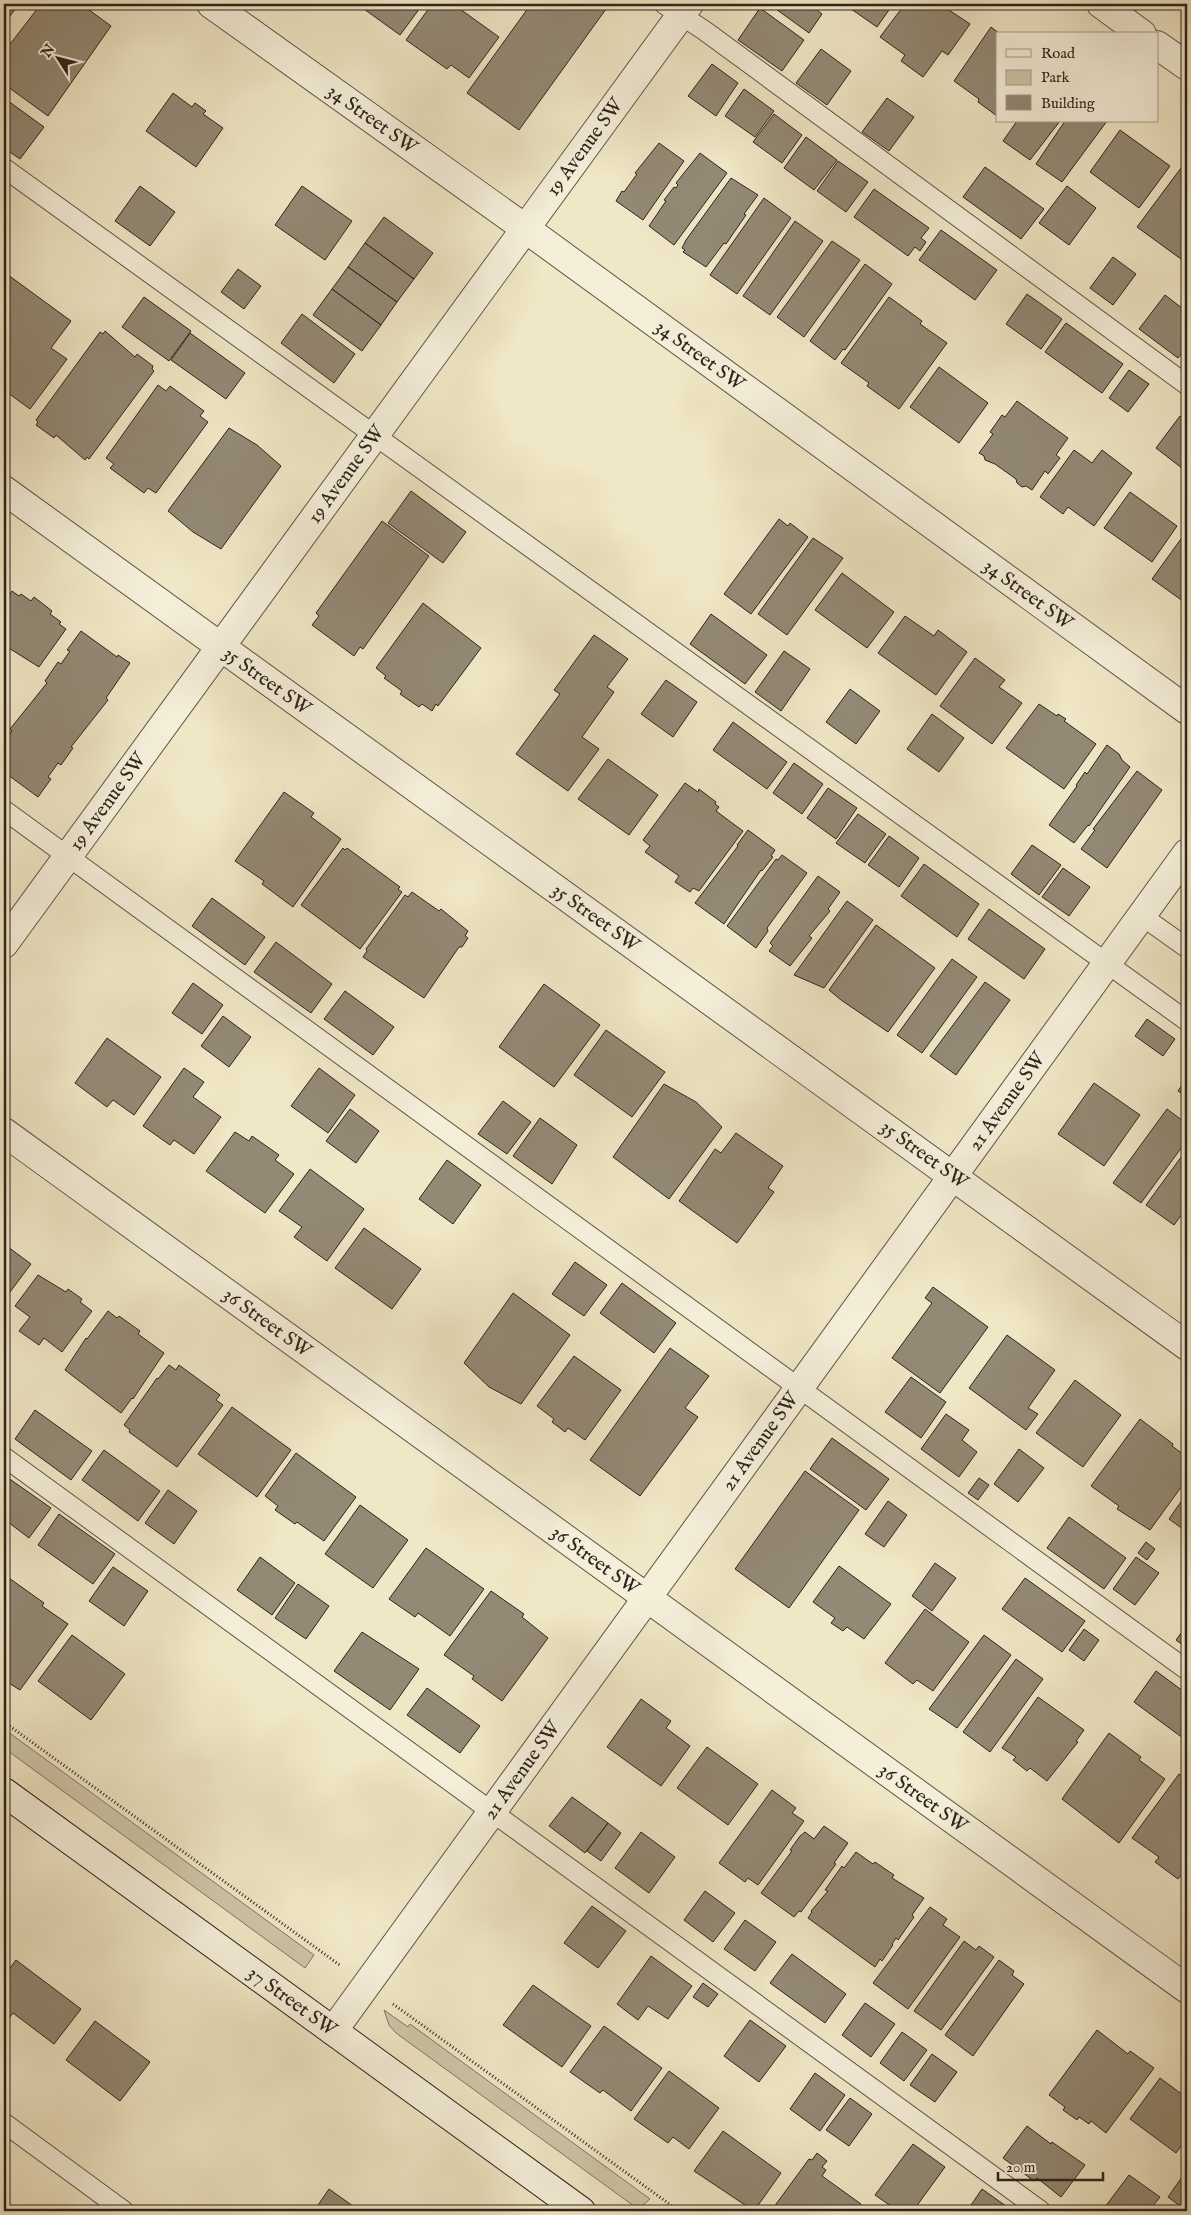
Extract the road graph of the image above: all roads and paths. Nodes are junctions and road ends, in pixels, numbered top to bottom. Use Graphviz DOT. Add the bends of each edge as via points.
graph roads {
  1 [pos="211,4"];
  2 [pos="1101,4"];
  3 [pos="678,7"];
  4 [pos="1139,32"];
  5 [pos="1158,45"];
  6 [pos="1187,66"];
  7 [pos="4,168"];
  8 [pos="526,229"];
  9 [pos="1187,385"];
  10 [pos="375,434"];
  11 [pos="4,490"];
  12 [pos="220,648"];
  13 [pos="1187,710"];
  14 [pos="4,810"];
  15 [pos="1187,853"];
  16 [pos="68,857"];
  17 [pos="1142,916"];
  18 [pos="4,944"];
  19 [pos="1187,948"];
  20 [pos="1108,963"];
  21 [pos="1187,1021"];
  22 [pos="4,1132"];
  23 [pos="954,1175"];
  24 [pos="1187,1346"];
  25 [pos="801,1388"];
  26 [pos="4,1457"];
  27 [pos="648,1597"];
  28 [pos="1187,1670"];
  29 [pos="4,1722"];
  30 [pos="4,1792"];
  31 [pos="492,1812"];
  32 [pos="344,1968"];
  33 [pos="1187,1989"];
  34 [pos="390,2002"];
  35 [pos="333,2032"];
  36 [pos="4,2123"];
  37 [pos="124,2211"];
  38 [pos="581,2211"];
  39 [pos="679,2211"];
  40 [pos="1041,2211"];
  1 -- 8 [label="street, 34 Street SW"];
  2 -- 4 [label="street"];
  3 -- 8 [label="street, 19 Avenue SW"];
  3 -- 9 [label="lane"];
  5 -- 6 [label="street"];
  7 -- 10 [label="lane"];
  8 -- 10 [label="street, 19 Avenue SW"];
  8 -- 13 [label="street, 34 Street SW"];
  10 -- 12 [label="street, 19 Avenue SW"];
  10 -- 20 [label="lane"];
  11 -- 12 [label="street, 35 Street SW"];
  12 -- 16 [label="street, 19 Avenue SW"];
  12 -- 23 [label="street, 35 Street SW"];
  14 -- 16 [label="lane"];
  15 -- 17 [label="street, 21 Avenue SW"];
  16 -- 18 [label="street, 19 Avenue SW"];
  16 -- 25 [label="lane"];
  17 -- 19 [label="lane"];
  17 -- 20 [label="street, 21 Avenue SW"];
  20 -- 21 [label="lane"];
  20 -- 23 [label="street, 21 Avenue SW"];
  22 -- 27 [label="street, 36 Street SW"];
  23 -- 24 [label="street, 35 Street SW"];
  23 -- 25 [label="street, 21 Avenue SW"];
  25 -- 27 [label="street, 21 Avenue SW"];
  25 -- 28 [label="lane"];
  26 -- 31 [label="lane"];
  27 -- 31 [label="street, 21 Avenue SW"];
  27 -- 33 [label="street, 36 Street SW"];
  29 -- 32 [label="path"];
  30 -- 35 [label="street, 37 Street SW"];
  31 -- 35 [label="street, 21 Avenue SW"];
  31 -- 40 [label="lane"];
  34 -- 39 [label="path"];
  35 -- 38 [label="street, 37 Street SW"];
  36 -- 37 [label="lane"];
}
